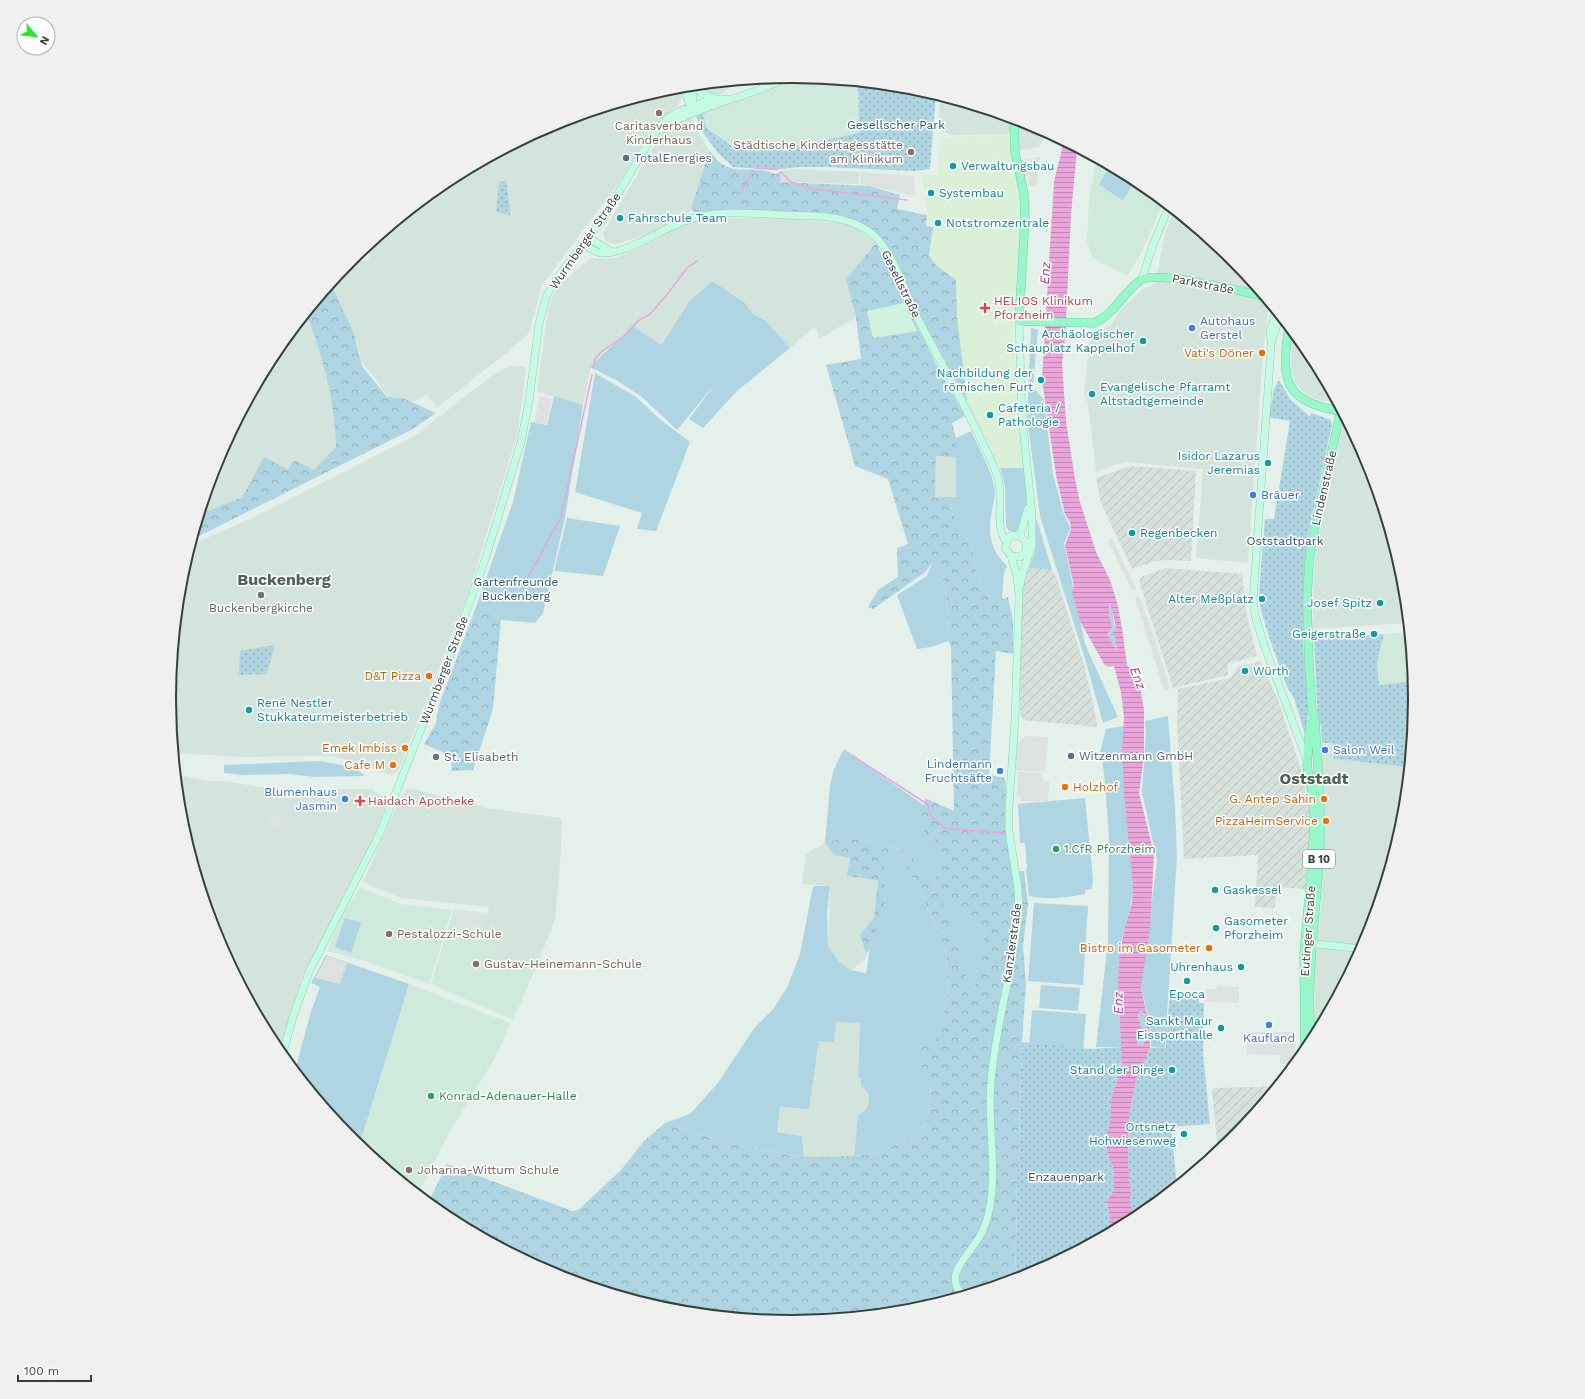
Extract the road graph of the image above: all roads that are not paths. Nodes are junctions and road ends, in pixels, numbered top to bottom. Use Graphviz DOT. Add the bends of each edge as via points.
graph roads {
  1 [pos="774,83"];
  2 [pos="698,90"];
  3 [pos="692,92"];
  4 [pos="685,93"];
  5 [pos="718,99"];
  6 [pos="731,99"];
  7 [pos="692,109"];
  8 [pos="1014,125"];
  9 [pos="1168,210"];
  10 [pos="590,238"];
  11 [pos="584,245"];
  12 [pos="612,252"];
  13 [pos="1142,279"];
  14 [pos="1257,295"];
  15 [pos="1275,315"];
  16 [pos="1279,320"];
  17 [pos="1026,321"];
  18 [pos="1287,332"];
  19 [pos="1272,344"];
  20 [pos="1336,409"];
  21 [pos="1340,417"];
  22 [pos="1030,498"];
  23 [pos="1020,536"];
  24 [pos="1006,541"];
  25 [pos="1011,556"];
  26 [pos="1020,557"];
  27 [pos="1016,576"];
  28 [pos="1019,595"];
  29 [pos="1309,747"];
  30 [pos="1307,761"];
  31 [pos="1318,775"];
  32 [pos="1308,943"];
  33 [pos="1356,948"];
  34 [pos="1311,1032"];
  35 [pos="1305,1043"];
  36 [pos="284,1048"];
  37 [pos="962,1292"];
  1 -- 6 [label="main road"];
  2 -- 5 [label="main road"];
  3 -- 7 [label="main road"];
  4 -- 7 [label="main road"];
  5 -- 6 [label="main road"];
  5 -- 7 [label="main road"];
  6 -- 7 [label="main road"];
  7 -- 10 [label="main road, Wurmberger Straße" via="656,132"];
  8 -- 17 [label="main road" via="1015,152 1024,194"];
  9 -- 13 [label="main road"];
  10 -- 11 [label="main road, Wurmberger Straße"];
  10 -- 12 [label="main road"];
  11 -- 12 [label="main road, Gesellstraße" via="598,252"];
  11 -- 36 [label="main road, Wurmberger Straße" via="557,278 544,304 521,442 467,611 380,833 309,972"];
  12 -- 24 [label="main road, Gesellstraße" via="625,249 671,226 709,214 825,217 850,222 872,234 888,254 917,317 994,466 1001,496 1000,529"];
  13 -- 14 [label="main road, Parkstraße" via="1169,277"];
  13 -- 17 [label="main road" via="1099,321 1080,324"];
  15 -- 19 [label="main road" via="1270,331"];
  16 -- 19 [label="main road"];
  17 -- 22 [label="main road, Kanzlerstraße" via="1022,416"];
  18 -- 20 [label="main road" via="1284,366 1291,387 1309,403"];
  19 -- 29 [label="main road" via="1252,600 1264,645"];
  21 -- 29 [label="main road, Lindenstraße / B 10" via="1310,557 1307,601 1312,711"];
  22 -- 23 [label="main road, Kanzlerstraße"];
  22 -- 28 [label="main road, Kanzlerstraße" via="1032,546 1023,572"];
  23 -- 24 [label="main road" via="1012,535"];
  23 -- 26 [label="main road, Kanzlerstraße" via="1024,538 1027,546"];
  24 -- 25 [label="main road, Kanzlerstraße" via="1006,551"];
  25 -- 26 [label="main road"];
  25 -- 27 [label="main road, Kanzlerstraße"];
  26 -- 27 [label="main road, Kanzlerstraße"];
  27 -- 28 [label="main road, Kanzlerstraße"];
  28 -- 37 [label="main road, Kanzlerstraße" via="1009,808 1009,831 1019,913 992,1073 992,1187 987,1219 977,1241 956,1271 956,1283"];
  29 -- 30 [label="main road, Lindenstraße / B 10"];
  29 -- 31 [label="main road, Lindenstraße / B 10"];
  30 -- 31 [label="main road"];
  30 -- 32 [label="main road, Eutinger Straße / B 10" via="1314,823"];
  31 -- 32 [label="main road, Eutinger Straße / B 10" via="1320,840"];
  32 -- 33 [label="main road"];
  32 -- 34 [label="main road, Eutinger Straße / B 10"];
  32 -- 35 [label="main road, Eutinger Straße / B 10"];
}
